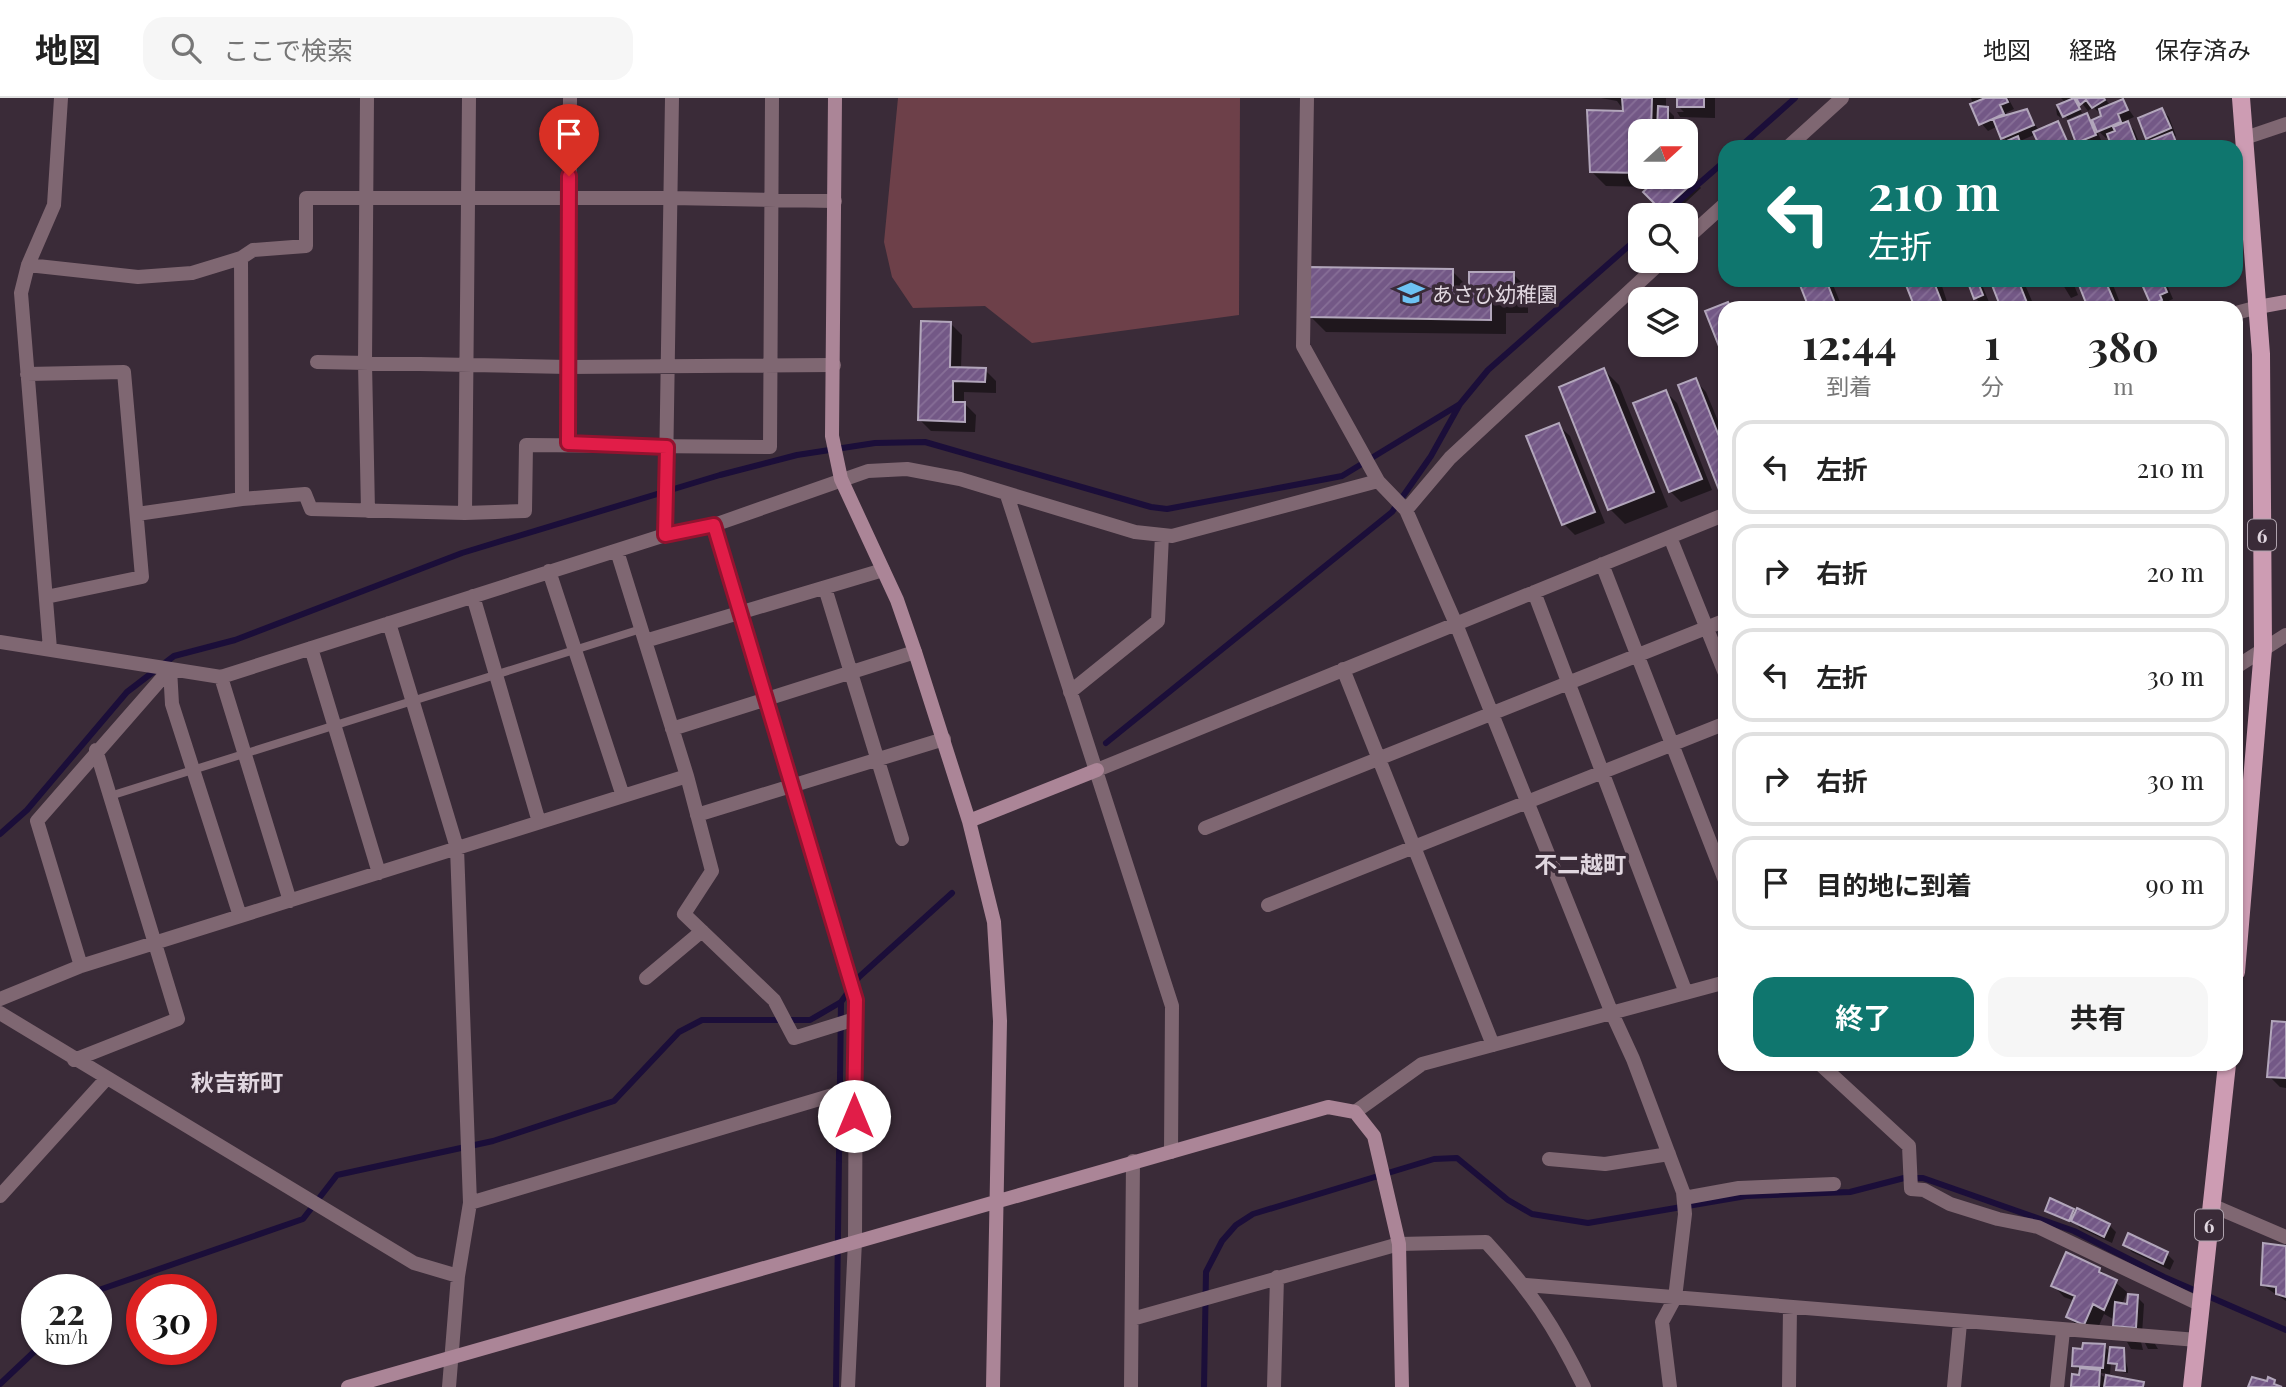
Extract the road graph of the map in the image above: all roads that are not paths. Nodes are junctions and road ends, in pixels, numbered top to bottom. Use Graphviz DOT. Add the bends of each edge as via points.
graph roads {
  1 [pos="61,98"];
  2 [pos="368,98"];
  3 [pos="469,98"];
  4 [pos="570,98"];
  5 [pos="672,98"];
  6 [pos="772,98"];
  7 [pos="835,98"];
  8 [pos="1307,98"];
  9 [pos="1842,98"];
  10 [pos="2241,98"];
  11 [pos="2286,124"];
  12 [pos="2245,138"];
  13 [pos="1796,140"];
  14 [pos="368,198"];
  15 [pos="469,198"];
  16 [pos="671,198"];
  17 [pos="569,199"];
  18 [pos="771,200"];
  19 [pos="835,201"];
  20 [pos="1718,210"];
  21 [pos="1698,228"];
  22 [pos="241,258"];
  23 [pos="28,265"];
  24 [pos="1649,273"];
  25 [pos="2286,302"];
  26 [pos="2258,307"];
  27 [pos="2243,311"];
  28 [pos="317,362"];
  29 [pos="365,363"];
  30 [pos="468,365"];
  31 [pos="834,365"];
  32 [pos="667,366"];
  33 [pos="769,366"];
  34 [pos="568,367"];
  35 [pos="27,374"];
  36 [pos="568,443"];
  37 [pos="667,447"];
  38 [pos="841,479"];
  39 [pos="1378,481"];
  40 [pos="1007,495"];
  41 [pos="242,499"];
  42 [pos="1406,510"];
  43 [pos="368,511"];
  44 [pos="466,513"];
  45 [pos="136,514"];
  46 [pos="1718,517"];
  47 [pos="714,525"];
  48 [pos="665,535"];
  49 [pos="1162,535"];
  50 [pos="1670,537"];
  51 [pos="617,551"];
  52 [pos="1602,564"];
  53 [pos="883,570"];
  54 [pos="550,571"];
  55 [pos="824,588"];
  56 [pos="1534,592"];
  57 [pos="473,596"];
  58 [pos="46,597"];
  59 [pos="741,614"];
  60 [pos="389,623"];
  61 [pos="1718,623"];
  62 [pos="1456,624"];
  63 [pos="1706,627"];
  64 [pos="643,635"];
  65 [pos="2286,635"];
  66 [pos="0,642"];
  67 [pos="311,648"];
  68 [pos="50,649"];
  69 [pos="2263,649"];
  70 [pos="575,650"];
  71 [pos="915,652"];
  72 [pos="1638,655"];
  73 [pos="1718,656"];
  74 [pos="2243,662"];
  75 [pos="170,669"];
  76 [pos="1343,669"];
  77 [pos="851,673"];
  78 [pos="496,675"];
  79 [pos="221,677"];
  80 [pos="1568,682"];
  81 [pos="1070,692"];
  82 [pos="766,699"];
  83 [pos="413,701"];
  84 [pos="1492,713"];
  85 [pos="335,726"];
  86 [pos="1718,726"];
  87 [pos="672,729"];
  88 [pos="944,740"];
  89 [pos="1672,744"];
  90 [pos="96,750"];
  91 [pos="245,754"];
  92 [pos="1379,758"];
  93 [pos="878,760"];
  94 [pos="194,770"];
  95 [pos="1097,770"];
  96 [pos="1602,772"];
  97 [pos="687,776"];
  98 [pos="792,786"];
  99 [pos="110,796"];
  100 [pos="623,796"];
  101 [pos="1527,802"];
  102 [pos="697,815"];
  103 [pos="969,821"];
  104 [pos="539,822"];
  105 [pos="1205,828"];
  106 [pos="902,839"];
  107 [pos="1414,847"];
  108 [pos="457,848"];
  109 [pos="1718,862"];
  110 [pos="379,873"];
  111 [pos="2243,888"];
  112 [pos="290,901"];
  113 [pos="1268,905"];
  114 [pos="240,916"];
  115 [pos="702,931"];
  116 [pos="155,943"];
  117 [pos="81,966"];
  118 [pos="646,978"];
  119 [pos="1718,984"];
  120 [pos="1686,993"];
  121 [pos="0,999"];
  122 [pos="1611,1011"];
  123 [pos="0,1013"];
  124 [pos="855,1019"];
  125 [pos="1493,1045"];
  126 [pos="74,1060"];
  127 [pos="1828,1071"];
  128 [pos="2226,1071"];
  129 [pos="107,1078"];
  130 [pos="853,1089"];
  131 [pos="1355,1112"];
  132 [pos="1171,1152"];
  133 [pos="1669,1154"];
  134 [pos="1549,1159"];
  135 [pos="1133,1161"];
  136 [pos="1834,1184"];
  137 [pos="0,1196"];
  138 [pos="1684,1198"];
  139 [pos="998,1200"];
  140 [pos="470,1203"];
  141 [pos="2211,1205"];
  142 [pos="2286,1237"];
  143 [pos="855,1241"];
  144 [pos="1399,1244"];
  145 [pos="458,1276"];
  146 [pos="1277,1277"];
  147 [pos="1526,1286"];
  148 [pos="1675,1298"];
  149 [pos="2201,1305"];
  150 [pos="1790,1307"];
  151 [pos="1132,1319"];
  152 [pos="1960,1323"];
  153 [pos="2063,1331"];
  154 [pos="2197,1340"];
  155 [pos="450,1358"];
  156 [pos="348,1387"];
  157 [pos="449,1387"];
  158 [pos="848,1387"];
  159 [pos="993,1387"];
  160 [pos="1131,1387"];
  161 [pos="1274,1387"];
  162 [pos="1402,1387"];
  163 [pos="1584,1387"];
  164 [pos="1670,1387"];
  165 [pos="1789,1387"];
  166 [pos="1954,1387"];
  167 [pos="2057,1387"];
  168 [pos="2192,1387"];
  1 -- 23 [label="street" via="54,205"];
  2 -- 14 [label="street"];
  3 -- 15 [label="street"];
  4 -- 17 [label="street"];
  5 -- 16 [label="street"];
  6 -- 18 [label="street"];
  7 -- 19 [label="street"];
  8 -- 39 [label="street" via="1303,346"];
  9 -- 13 [label="street"];
  10 -- 12 [label="main road, 6"];
  11 -- 12 [label="street"];
  12 -- 26 [label="main road, 6"];
  14 -- 15 [label="street"];
  14 -- 22 [label="street" via="306,198 306,246 253,250"];
  14 -- 29 [label="street"];
  15 -- 17 [label="street"];
  15 -- 30 [label="street"];
  16 -- 17 [label="street"];
  16 -- 18 [label="street"];
  16 -- 32 [label="street"];
  17 -- 34 [label="street"];
  18 -- 19 [label="street"];
  18 -- 33 [label="street"];
  19 -- 31 [label="street"];
  20 -- 21 [label="street"];
  22 -- 23 [label="street" via="192,273 138,277"];
  22 -- 41 [label="street"];
  23 -- 35 [label="street" via="21,293"];
  24 -- 42 [label="street" via="1450,458"];
  25 -- 26 [label="street"];
  26 -- 27 [label="street"];
  26 -- 69 [label="main road, 6"];
  28 -- 29 [label="street"];
  29 -- 30 [label="street"];
  29 -- 43 [label="street"];
  30 -- 34 [label="street"];
  30 -- 44 [label="street"];
  31 -- 33 [label="street"];
  31 -- 38 [label="street" via="832,436"];
  32 -- 33 [label="street"];
  32 -- 34 [label="street"];
  32 -- 37 [label="street"];
  33 -- 37 [label="street" via="770,447"];
  34 -- 36 [label="street"];
  35 -- 45 [label="street" via="124,372"];
  35 -- 58 [label="street"];
  36 -- 37 [label="street"];
  36 -- 44 [label="street" via="526,445 525,511"];
  37 -- 48 [label="street"];
  38 -- 40 [label="street" via="868,471 907,469 961,479"];
  38 -- 47 [label="street"];
  38 -- 53 [label="street"];
  39 -- 42 [label="street"];
  39 -- 49 [label="street" via="1277,510"];
  40 -- 49 [label="street" via="1135,532"];
  40 -- 81 [label="street"];
  41 -- 43 [label="street" via="305,494 311,509"];
  41 -- 45 [label="street"];
  42 -- 62 [label="street"];
  43 -- 44 [label="street"];
  45 -- 58 [label="street" via="142,577"];
  46 -- 50 [label="street"];
  47 -- 48 [label="street"];
  47 -- 59 [label="street"];
  48 -- 51 [label="street"];
  49 -- 81 [label="street" via="1158,621"];
  50 -- 52 [label="street"];
  50 -- 63 [label="street"];
  51 -- 54 [label="street"];
  51 -- 64 [label="street"];
  52 -- 56 [label="street"];
  52 -- 72 [label="street"];
  53 -- 55 [label="street"];
  53 -- 71 [label="street"];
  54 -- 57 [label="street"];
  54 -- 70 [label="street"];
  55 -- 59 [label="street"];
  55 -- 77 [label="street"];
  56 -- 62 [label="street"];
  56 -- 80 [label="street"];
  57 -- 60 [label="street"];
  57 -- 78 [label="street"];
  58 -- 68 [label="street"];
  59 -- 64 [label="street"];
  59 -- 82 [label="street"];
  60 -- 67 [label="street"];
  60 -- 83 [label="street"];
  61 -- 63 [label="street"];
  62 -- 76 [label="street"];
  62 -- 84 [label="street"];
  63 -- 72 [label="street"];
  63 -- 73 [label="street"];
  64 -- 70 [label="lane"];
  64 -- 87 [label="street"];
  65 -- 69 [label="street"];
  66 -- 68 [label="street"];
  67 -- 79 [label="street"];
  67 -- 85 [label="street"];
  68 -- 75 [label="street"];
  69 -- 74 [label="street"];
  69 -- 111 [label="main road, 6"];
  70 -- 78 [label="lane"];
  70 -- 100 [label="street"];
  71 -- 77 [label="street"];
  71 -- 88 [label="street"];
  72 -- 80 [label="street"];
  72 -- 89 [label="street"];
  75 -- 79 [label="street"];
  75 -- 90 [label="street"];
  75 -- 94 [label="street" via="172,704"];
  76 -- 92 [label="street"];
  76 -- 95 [label="street"];
  77 -- 82 [label="street"];
  77 -- 93 [label="street"];
  78 -- 83 [label="lane"];
  78 -- 104 [label="street"];
  79 -- 91 [label="street"];
  80 -- 84 [label="street"];
  80 -- 96 [label="street"];
  81 -- 95 [label="street"];
  82 -- 87 [label="street"];
  82 -- 98 [label="street"];
  83 -- 85 [label="lane"];
  83 -- 108 [label="street"];
  84 -- 92 [label="street"];
  84 -- 101 [label="street"];
  85 -- 91 [label="lane"];
  85 -- 110 [label="street"];
  86 -- 89 [label="street"];
  87 -- 97 [label="street"];
  88 -- 93 [label="street"];
  88 -- 103 [label="street"];
  89 -- 96 [label="street"];
  89 -- 109 [label="street"];
  90 -- 99 [label="street"];
  90 -- 117 [label="street" via="37,821"];
  91 -- 94 [label="lane"];
  91 -- 112 [label="street"];
  92 -- 105 [label="street"];
  92 -- 107 [label="street"];
  93 -- 98 [label="street"];
  93 -- 106 [label="street"];
  94 -- 99 [label="lane"];
  94 -- 114 [label="street"];
  95 -- 103 [label="street"];
  95 -- 132 [label="street" via="1172,1006"];
  96 -- 101 [label="street"];
  96 -- 120 [label="street"];
  97 -- 100 [label="street"];
  97 -- 102 [label="street"];
  98 -- 102 [label="street"];
  98 -- 124 [label="street" via="856,1000"];
  99 -- 116 [label="street"];
  100 -- 104 [label="street"];
  101 -- 107 [label="street"];
  101 -- 122 [label="street"];
  102 -- 115 [label="street" via="712,872 684,914"];
  103 -- 139 [label="street" via="994,922 1000,1020"];
  104 -- 108 [label="street"];
  107 -- 113 [label="street"];
  107 -- 125 [label="street"];
  108 -- 110 [label="street"];
  108 -- 140 [label="street"];
  110 -- 112 [label="street"];
  112 -- 114 [label="street"];
  114 -- 116 [label="street"];
  115 -- 118 [label="street"];
  115 -- 124 [label="street" via="774,1000 794,1038"];
  116 -- 117 [label="street"];
  116 -- 126 [label="street" via="178,1019"];
  117 -- 121 [label="street"];
  119 -- 120 [label="street"];
  120 -- 122 [label="street"];
  122 -- 125 [label="street"];
  122 -- 133 [label="street"];
  123 -- 126 [label="street"];
  124 -- 130 [label="street"];
  125 -- 131 [label="street" via="1422,1064"];
  126 -- 129 [label="street"];
  127 -- 149 [label="street" via="1909,1146 1911,1189 1998,1219 2038,1227"];
  128 -- 141 [label="main road, 6"];
  129 -- 137 [label="street"];
  129 -- 145 [label="street" via="414,1263"];
  130 -- 140 [label="street"];
  130 -- 143 [label="street"];
  131 -- 132 [label="street" via="1328,1107"];
  131 -- 144 [label="street" via="1374,1136"];
  132 -- 135 [label="street"];
  133 -- 134 [label="street" via="1605,1164"];
  133 -- 138 [label="street"];
  135 -- 139 [label="street"];
  135 -- 151 [label="street"];
  136 -- 138 [label="street" via="1739,1188"];
  138 -- 148 [label="street"];
  139 -- 143 [label="street"];
  139 -- 159 [label="street"];
  140 -- 145 [label="street"];
  141 -- 142 [label="street"];
  141 -- 149 [label="main road, 6"];
  143 -- 155 [label="street"];
  143 -- 158 [label="street"];
  144 -- 146 [label="street"];
  144 -- 147 [label="street" via="1486,1242"];
  144 -- 162 [label="street"];
  145 -- 155 [label="street"];
  146 -- 151 [label="street"];
  146 -- 161 [label="street"];
  147 -- 148 [label="street"];
  147 -- 163 [label="street" via="1560,1336"];
  148 -- 150 [label="street"];
  148 -- 164 [label="street" via="1662,1322"];
  149 -- 154 [label="main road, 6"];
  150 -- 152 [label="street"];
  150 -- 165 [label="street"];
  151 -- 160 [label="street"];
  152 -- 153 [label="street"];
  152 -- 166 [label="street"];
  153 -- 154 [label="street"];
  153 -- 167 [label="street"];
  154 -- 168 [label="main road, 6"];
  155 -- 156 [label="street"];
  155 -- 157 [label="street"];
}
